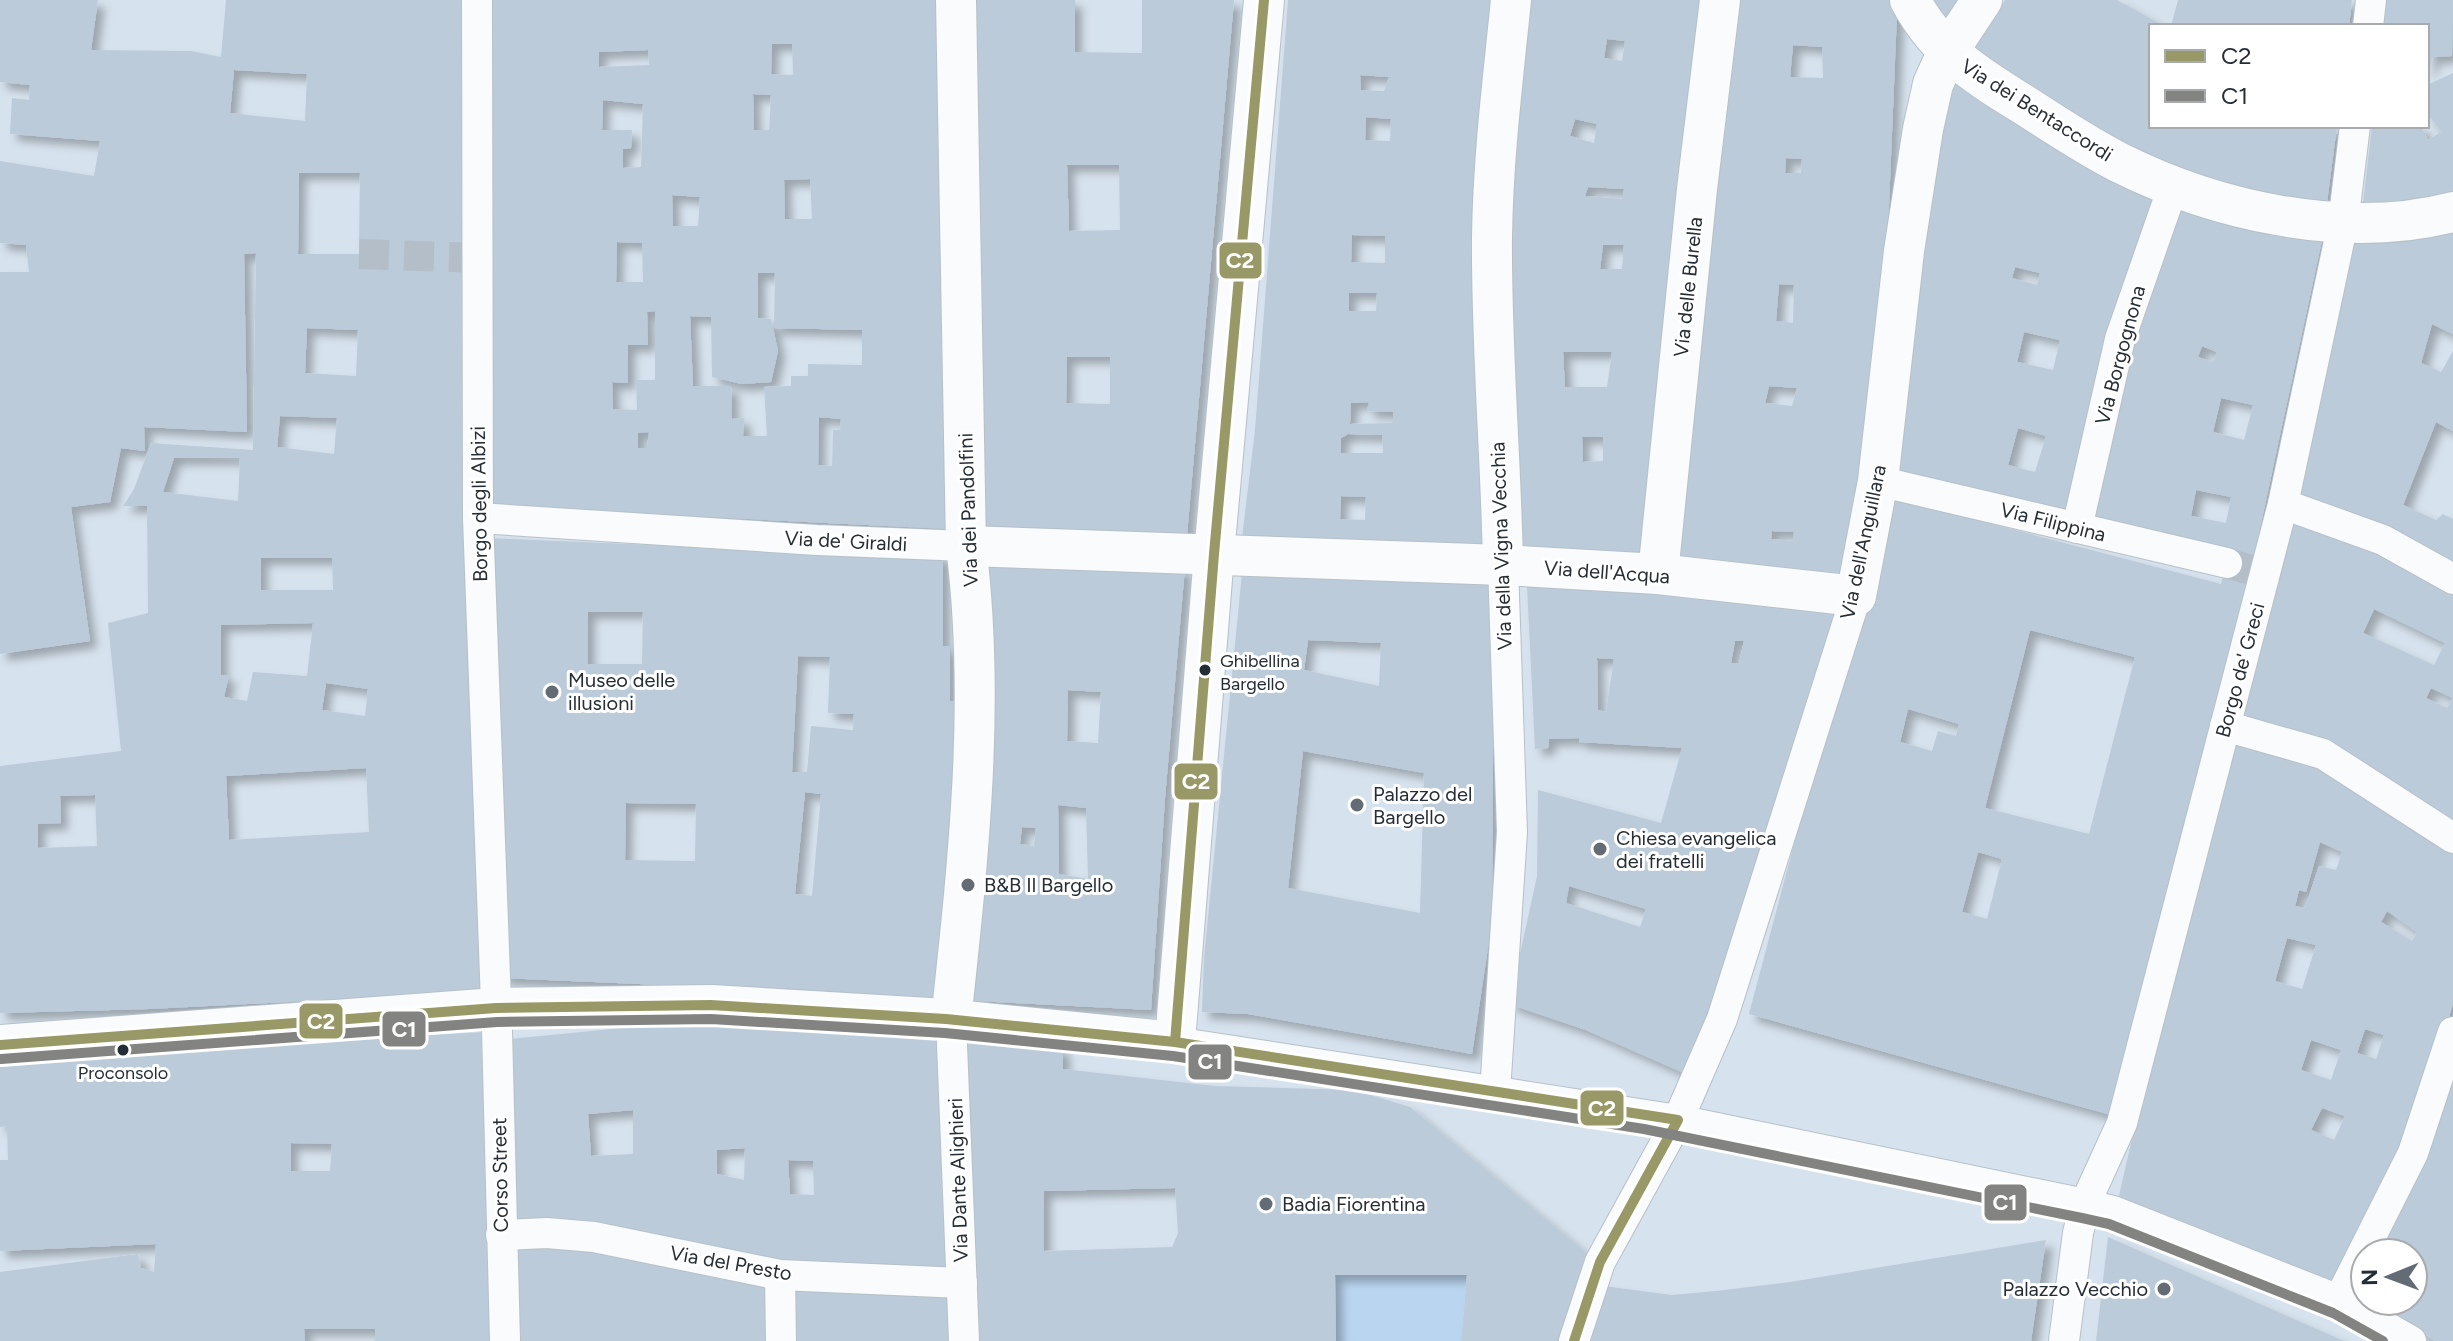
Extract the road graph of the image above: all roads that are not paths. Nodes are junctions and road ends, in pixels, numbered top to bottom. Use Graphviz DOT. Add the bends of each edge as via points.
graph roads {
  1 [pos="477,0"];
  2 [pos="956,0"];
  3 [pos="1264,0"];
  4 [pos="1511,0"];
  5 [pos="1720,0"];
  6 [pos="1910,0"];
  7 [pos="1982,0"];
  8 [pos="2371,0"];
  9 [pos="2368,24"];
  10 [pos="1947,53"];
  11 [pos="2355,128"];
  12 [pos="2174,184"];
  13 [pos="2453,212"];
  14 [pos="2343,223"];
  15 [pos="1878,481"];
  16 [pos="2283,504"];
  17 [pos="478,518"];
  18 [pos="2077,528"];
  19 [pos="966,546"];
  20 [pos="1214,554"];
  21 [pos="1503,565"];
  22 [pos="2248,569"];
  23 [pos="1658,574"];
  24 [pos="2453,579"];
  25 [pos="1856,596"];
  26 [pos="2225,726"];
  27 [pos="2453,838"];
  28 [pos="496,1008"];
  29 [pos="951,1020"];
  30 [pos="2453,1032"];
  31 [pos="1175,1042"];
  32 [pos="0,1045"];
  33 [pos="1495,1092"];
  34 [pos="1678,1120"];
  35 [pos="2085,1204"];
  36 [pos="501,1235"];
  37 [pos="780,1275"];
  38 [pos="962,1283"];
  39 [pos="2339,1300"];
  40 [pos="505,1341"];
  41 [pos="781,1341"];
  42 [pos="964,1341"];
  43 [pos="1574,1341"];
  44 [pos="2064,1341"];
  45 [pos="2411,1341"];
  1 -- 17 [label="street, Borgo degli Albizi"];
  2 -- 19 [label="street, Via dei Pandolfini"];
  3 -- 20 [label="street"];
  4 -- 21 [label="street, Via della Vigna Vecchia" via="1492,233"];
  5 -- 23 [label="street, Via delle Burella"];
  6 -- 10 [label="street"];
  7 -- 10 [label="street, Via dell'Anguillara"];
  8 -- 9 [label="street"];
  10 -- 12 [label="street, Via dei Bentaccordi" via="2118,162"];
  10 -- 15 [label="street, Via dell'Anguillara" via="1933,84 1923,129"];
  11 -- 14 [label="street, Borgo de' Greci"];
  12 -- 14 [label="street, Via dei Bentaccordi" via="2279,216"];
  12 -- 18 [label="street, Via Borgognona" via="2120,339"];
  13 -- 14 [label="street, Via dei Bentaccordi"];
  14 -- 16 [label="street, Borgo de' Greci"];
  15 -- 18 [label="street, Via Filippina"];
  15 -- 25 [label="street, Via dell'Anguillara"];
  16 -- 22 [label="street, Borgo de' Greci"];
  16 -- 24 [label="street" via="2383,540"];
  17 -- 19 [label="street, Via de' Giraldi"];
  17 -- 28 [label="street, Borgo degli Albizi"];
  18 -- 22 [label="street, Via Filippina"];
  19 -- 20 [label="street, Via de' Giraldi"];
  19 -- 29 [label="street, Via dei Pandolfini" via="975,754"];
  20 -- 21 [label="street, Via dell'Acqua"];
  20 -- 31 [label="street"];
  21 -- 23 [label="street, Via dell'Acqua"];
  21 -- 33 [label="street, Via della Vigna Vecchia" via="1512,832"];
  22 -- 26 [label="street, Borgo de' Greci"];
  23 -- 25 [label="street, Via dell'Acqua"];
  25 -- 34 [label="street, Via dell'Anguillara" via="1722,1019"];
  26 -- 27 [label="street" via="2323,754"];
  26 -- 35 [label="street, Borgo de' Greci" via="2122,1123"];
  28 -- 29 [label="street" via="711,1005"];
  28 -- 32 [label="street"];
  28 -- 36 [label="street, Corso Street"];
  29 -- 31 [label="street"];
  29 -- 38 [label="street, Via Dante Alighieri"];
  30 -- 39 [label="street" via="2413,1153"];
  31 -- 33 [label="street"];
  33 -- 34 [label="street"];
  34 -- 35 [label="street"];
  34 -- 43 [label="street, Via dell'Anguillara" via="1600,1262"];
  35 -- 39 [label="street"];
  35 -- 44 [label="street, Borgo de' Greci"];
  36 -- 37 [label="street, Via del Presto" via="594,1237"];
  36 -- 40 [label="street, Corso Street"];
  37 -- 38 [label="street, Via del Presto"];
  37 -- 41 [label="street"];
  38 -- 42 [label="street, Via Dante Alighieri"];
  39 -- 45 [label="street"];
}
